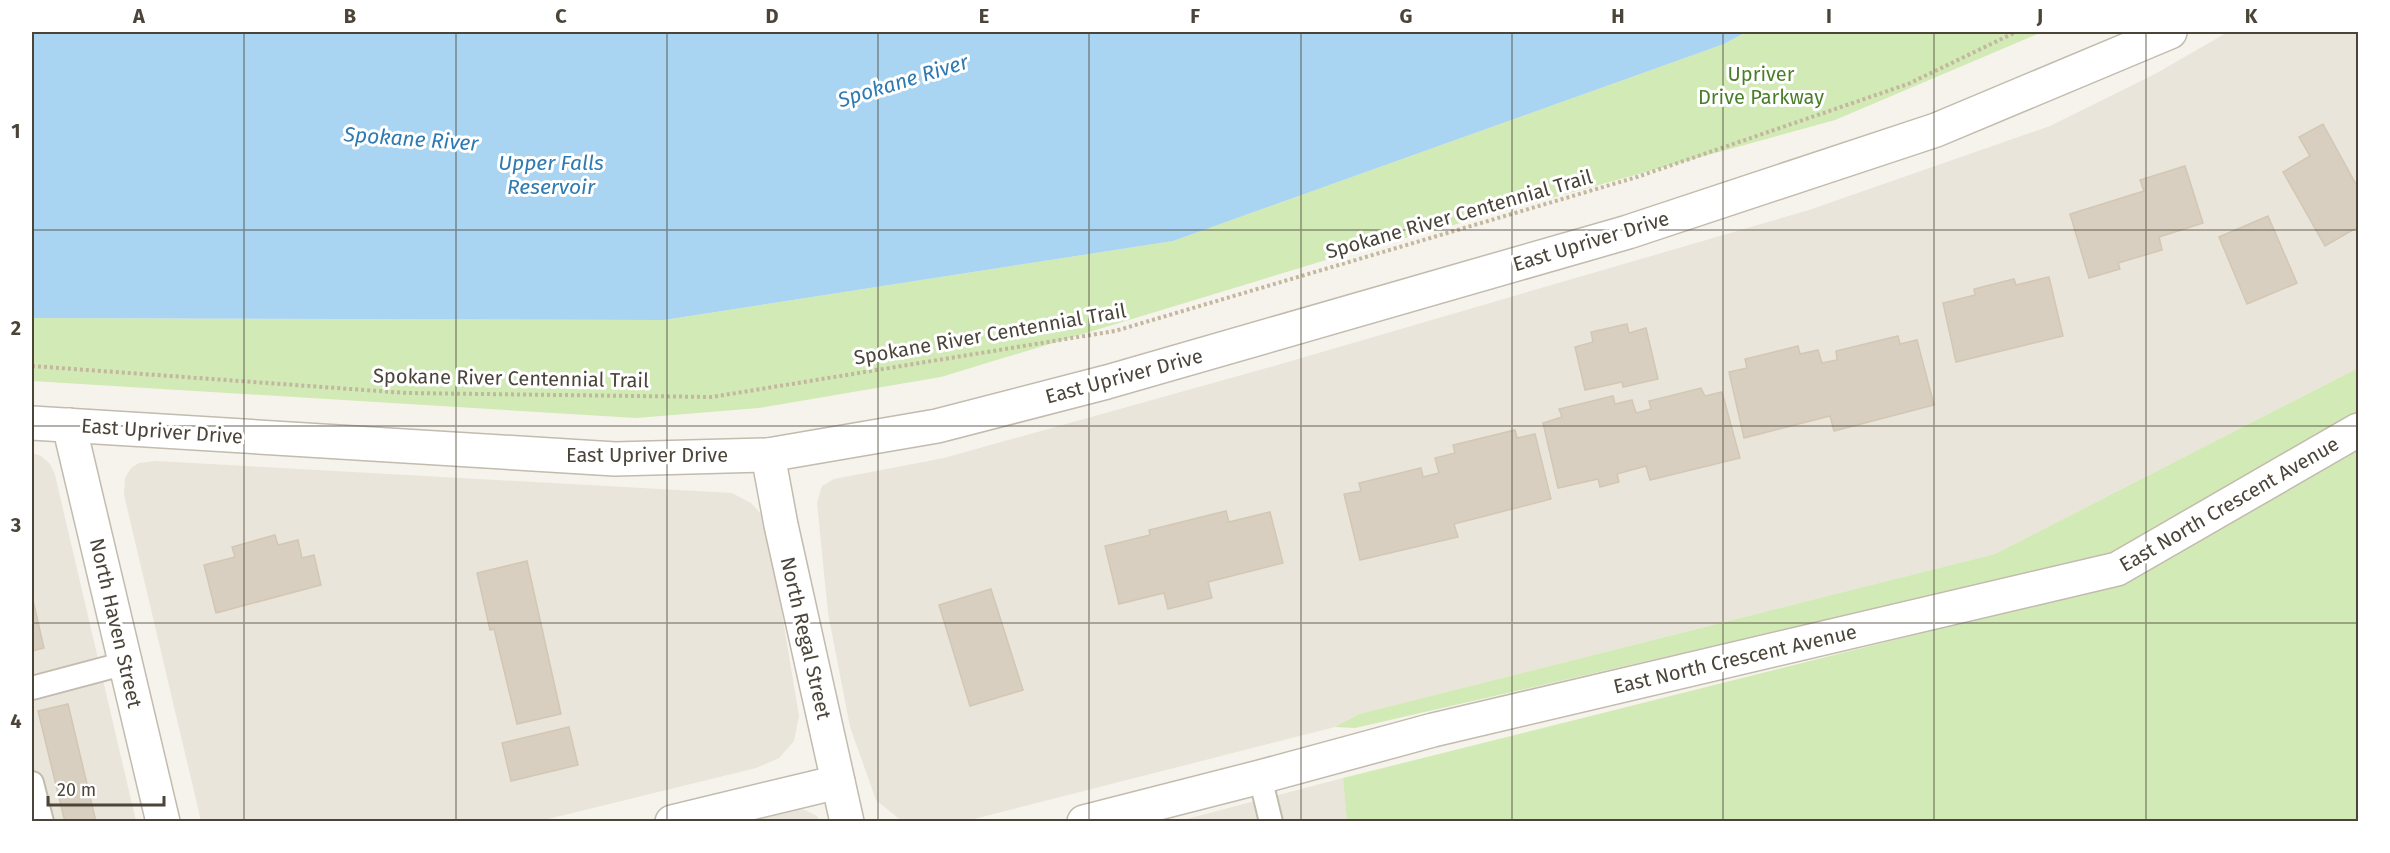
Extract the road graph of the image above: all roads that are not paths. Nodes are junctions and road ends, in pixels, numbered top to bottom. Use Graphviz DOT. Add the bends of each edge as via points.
graph roads {
  1 [pos="2170,32"];
  2 [pos="32,423"];
  3 [pos="69,425"];
  4 [pos="2358,430"];
  5 [pos="768,454"];
  6 [pos="126,663"];
  7 [pos="32,688"];
  8 [pos="1260,777"];
  9 [pos="838,782"];
  10 [pos="32,783"];
  11 [pos="42,822"];
  12 [pos="163,822"];
  13 [pos="672,822"];
  14 [pos="847,822"];
  15 [pos="1084,822"];
  16 [pos="1272,822"];
  1 -- 5 [label="street, East Upriver Drive" via="1935,130 1628,232 1107,382 937,426"];
  2 -- 3 [label="street, East Upriver Drive"];
  3 -- 5 [label="street, East Upriver Drive" via="615,459"];
  3 -- 6 [label="street, North Haven Street"];
  4 -- 8 [label="street, East North Crescent Avenue" via="2117,569 1445,727"];
  5 -- 9 [label="street, North Regal Street"];
  6 -- 7 [label="lane"];
  6 -- 12 [label="street, North Haven Street"];
  8 -- 15 [label="street, East North Crescent Avenue"];
  8 -- 16 [label="lane"];
  9 -- 13 [label="street"];
  9 -- 14 [label="street, North Regal Street"];
  10 -- 11 [label="lane"];
}
